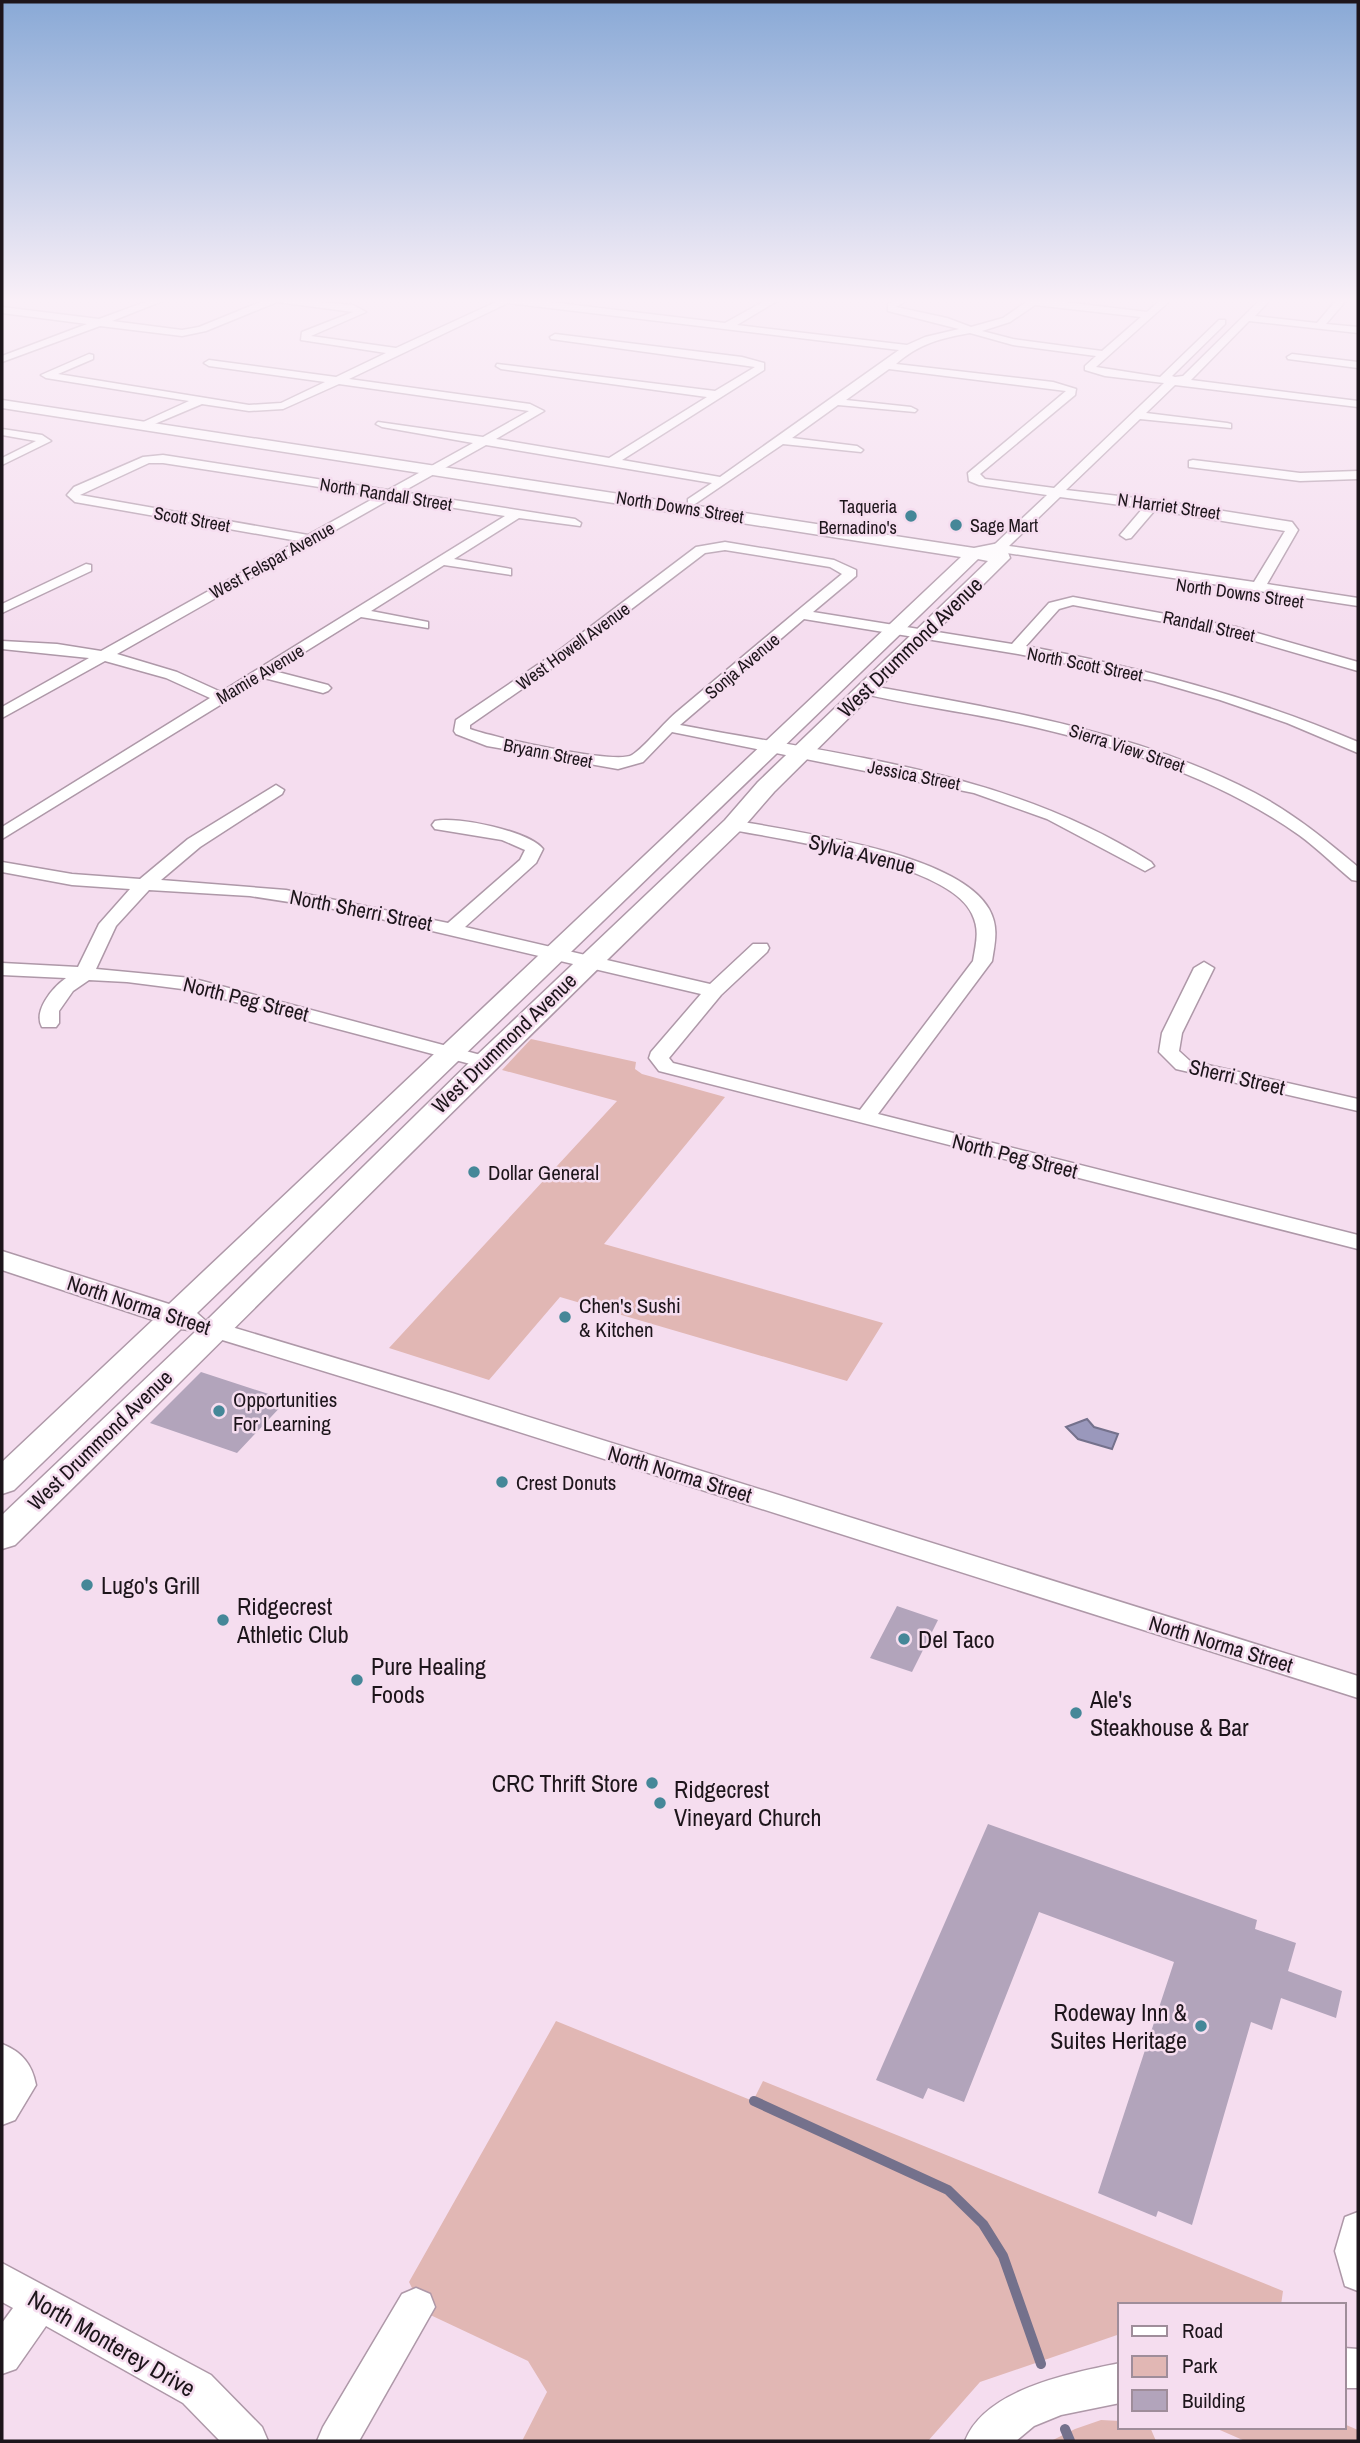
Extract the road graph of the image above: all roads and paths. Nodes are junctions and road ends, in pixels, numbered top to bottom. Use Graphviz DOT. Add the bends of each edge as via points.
graph roads {
  1 [pos="68,412"];
  2 [pos="94,412"];
  3 [pos="174,412"];
  4 [pos="538,412"];
  5 [pos="689,412"];
  6 [pos="823,412"];
  7 [pos="1048,412"];
  8 [pos="1141,412"];
  9 [pos="1138,415"];
  10 [pos="151,422"];
  11 [pos="382,425"];
  12 [pos="1227,426"];
  13 [pos="2,432"];
  14 [pos="782,440"];
  15 [pos="484,443"];
  16 [pos="857,450"];
  17 [pos="611,462"];
  18 [pos="2,463"];
  19 [pos="1193,464"];
  20 [pos="441,467"];
  21 [pos="1358,475"];
  22 [pos="724,481"];
  23 [pos="1060,491"];
  24 [pos="390,495"];
  25 [pos="75,498"];
  26 [pos="692,502"];
  27 [pos="1154,504"];
  28 [pos="517,514"];
  29 [pos="575,523"];
  30 [pos="1126,535"];
  31 [pos="309,539"];
  32 [pos="1000,553"];
  33 [pos="975,554"];
  34 [pos="444,561"];
  35 [pos="86,568"];
  36 [pos="849,570"];
  37 [pos="506,572"];
  38 [pos="1258,587"];
  39 [pos="1358,601"];
  40 [pos="2,609"];
  41 [pos="1358,610"];
  42 [pos="360,613"];
  43 [pos="803,615"];
  44 [pos="423,625"];
  45 [pos="897,631"];
  46 [pos="923,635"];
  47 [pos="2,645"];
  48 [pos="1015,650"];
  49 [pos="99,657"];
  50 [pos="1358,667"];
  51 [pos="263,673"];
  52 [pos="323,688"];
  53 [pos="866,691"];
  54 [pos="220,698"];
  55 [pos="2,713"];
  56 [pos="668,727"];
  57 [pos="466,734"];
  58 [pos="775,747"];
  59 [pos="1358,748"];
  60 [pos="802,753"];
  61 [pos="632,761"];
  62 [pos="275,790"];
  63 [pos="441,825"];
  64 [pos="733,825"];
  65 [pos="2,834"];
  66 [pos="1146,866"];
  67 [pos="2,867"];
  68 [pos="1358,876"];
  69 [pos="142,886"];
  70 [pos="453,928"];
  71 [pos="760,948"];
  72 [pos="555,956"];
  73 [pos="588,962"];
  74 [pos="1204,968"];
  75 [pos="2,969"];
  76 [pos="84,974"];
  77 [pos="714,991"];
  78 [pos="49,1023"];
  79 [pos="454,1054"];
  80 [pos="485,1062"];
  81 [pos="672,1069"];
  82 [pos="1358,1105"];
  83 [pos="864,1119"];
  84 [pos="1358,1242"];
  85 [pos="2,1260"];
  86 [pos="175,1317"];
  87 [pos="215,1330"];
  88 [pos="2,1482"];
  89 [pos="2,1492"];
  90 [pos="34,1504"];
  91 [pos="2,1536"];
  92 [pos="1358,1687"];
  93 [pos="2,2060"];
  94 [pos="2,2109"];
  95 [pos="1358,2230"];
  96 [pos="1358,2273"];
  97 [pos="2,2281"];
  98 [pos="40,2302"];
  99 [pos="416,2307"];
  100 [pos="2,2355"];
  101 [pos="1118,2383"];
  102 [pos="248,2441"];
  103 [pos="337,2441"];
  104 [pos="985,2441"];
  1 -- 10 [label="main road, North Downs Street"];
  2 -- 10 [label="main road, North Downs Street"];
  3 -- 10 [label="street"];
  4 -- 15 [label="street, West Felspar Avenue"];
  5 -- 17 [label="street"];
  6 -- 14 [label="street"];
  7 -- 23 [label="street" via="974,473 974,478"];
  8 -- 9 [label="street, West Drummond Avenue"];
  9 -- 12 [label="street"];
  9 -- 23 [label="street, West Drummond Avenue"];
  10 -- 20 [label="main road, North Downs Street"];
  11 -- 15 [label="street"];
  13 -- 18 [label="street" via="45,441"];
  14 -- 16 [label="street"];
  14 -- 22 [label="street"];
  15 -- 17 [label="street"];
  15 -- 20 [label="street, West Felspar Avenue"];
  17 -- 22 [label="street"];
  19 -- 21 [label="street" via="1300,477"];
  20 -- 24 [label="street, West Felspar Avenue"];
  20 -- 26 [label="main road, North Downs Street"];
  20 -- 33 [label="main road, North Downs Street"];
  22 -- 26 [label="street"];
  23 -- 27 [label="street, N Harriet Street"];
  23 -- 32 [label="street, West Drummond Avenue"];
  24 -- 25 [label="street, North Randall Street" via="155,459 78,490"];
  24 -- 28 [label="street, North Randall Street"];
  24 -- 31 [label="street, West Felspar Avenue"];
  25 -- 31 [label="street, Scott Street"];
  26 -- 32 [label="main road, North Downs Street"];
  27 -- 30 [label="street"];
  27 -- 38 [label="street, N Harriet Street" via="1277,522 1292,530"];
  28 -- 29 [label="street, North Randall Street"];
  28 -- 34 [label="street, Mamie Avenue"];
  31 -- 49 [label="street, West Felspar Avenue"];
  32 -- 33 [label="main road, North Downs Street"];
  32 -- 38 [label="street, North Downs Street"];
  32 -- 41 [label="street, North Downs Street"];
  32 -- 46 [label="main road, West Drummond Avenue"];
  33 -- 45 [label="main road, West Drummond Avenue"];
  34 -- 37 [label="street"];
  34 -- 42 [label="street, Mamie Avenue"];
  35 -- 40 [label="street"];
  36 -- 43 [label="street, Sonja Avenue" via="848,578"];
  36 -- 57 [label="street, West Howell Avenue" via="725,546 705,548 462,723 460,728"];
  38 -- 39 [label="street, North Downs Street"];
  42 -- 44 [label="street"];
  42 -- 51 [label="street, Mamie Avenue"];
  43 -- 45 [label="street, North Scott Street"];
  43 -- 56 [label="street, Sonja Avenue"];
  45 -- 46 [label="street, North Scott Street"];
  45 -- 58 [label="main road, West Drummond Avenue"];
  46 -- 48 [label="street, North Scott Street"];
  46 -- 53 [label="main road, West Drummond Avenue"];
  47 -- 49 [label="street"];
  48 -- 50 [label="street, Randall Street" via="1058,604 1073,601 1177,618"];
  48 -- 59 [label="street, North Scott Street" via="1171,682 1290,720"];
  49 -- 54 [label="street" via="177,677"];
  49 -- 55 [label="street, West Felspar Avenue"];
  51 -- 52 [label="street"];
  51 -- 54 [label="street, Mamie Avenue"];
  53 -- 60 [label="main road, West Drummond Avenue"];
  53 -- 68 [label="street, Sierra View Street" via="1081,732 1189,768 1273,810 1336,854"];
  54 -- 65 [label="street, Mamie Avenue"];
  56 -- 58 [label="street, Jessica Street"];
  56 -- 61 [label="street, Sonja Avenue"];
  57 -- 61 [label="street, Bryann Street" via="595,762"];
  58 -- 60 [label="street, Jessica Street"];
  58 -- 72 [label="main road, West Drummond Avenue"];
  60 -- 64 [label="main road, West Drummond Avenue"];
  60 -- 66 [label="street, Jessica Street" via="953,782 1027,803 1081,827"];
  62 -- 69 [label="street" via="194,844"];
  63 -- 70 [label="street" via="501,835 534,849 527,863"];
  64 -- 73 [label="main road, West Drummond Avenue"];
  64 -- 83 [label="street, Sylvia Avenue" via="920,867 967,895 981,912 989,930 982,961"];
  67 -- 69 [label="street, North Sherri Street"];
  69 -- 70 [label="street, North Sherri Street" via="257,891"];
  69 -- 76 [label="street" via="108,924"];
  70 -- 72 [label="street, North Sherri Street"];
  71 -- 77 [label="street"];
  72 -- 73 [label="street, North Sherri Street"];
  72 -- 79 [label="main road, West Drummond Avenue"];
  73 -- 77 [label="street, North Sherri Street"];
  73 -- 80 [label="main road, West Drummond Avenue"];
  74 -- 82 [label="street, Sherri Street" via="1172,1033 1169,1052 1176,1061"];
  75 -- 76 [label="street, North Peg Street"];
  76 -- 78 [label="street" via="66,987 49,1011"];
  76 -- 79 [label="street, North Peg Street" via="191,984"];
  77 -- 81 [label="street" via="661,1052 662,1063"];
  79 -- 80 [label="street, North Peg Street"];
  79 -- 86 [label="main road, West Drummond Avenue"];
  80 -- 87 [label="main road, West Drummond Avenue"];
  81 -- 83 [label="street, North Peg Street"];
  83 -- 84 [label="street, North Peg Street"];
  85 -- 86 [label="main road, North Norma Street"];
  86 -- 87 [label="main road, North Norma Street"];
  86 -- 88 [label="main road, West Drummond Avenue"];
  87 -- 90 [label="main road, West Drummond Avenue"];
  87 -- 92 [label="street, North Norma Street"];
  89 -- 90 [label="main road"];
  90 -- 91 [label="main road, West Drummond Avenue"];
  93 -- 94 [label="street" via="16,2073 18,2085"];
  95 -- 96 [label="street" via="1354,2251"];
  97 -- 98 [label="street, North Monterey Drive"];
  98 -- 100 [label="street"];
  98 -- 102 [label="street, North Monterey Drive" via="197,2389"];
  99 -- 103 [label="street"];
  101 -- 104 [label="street" via="1061,2395 1020,2412"];
}
